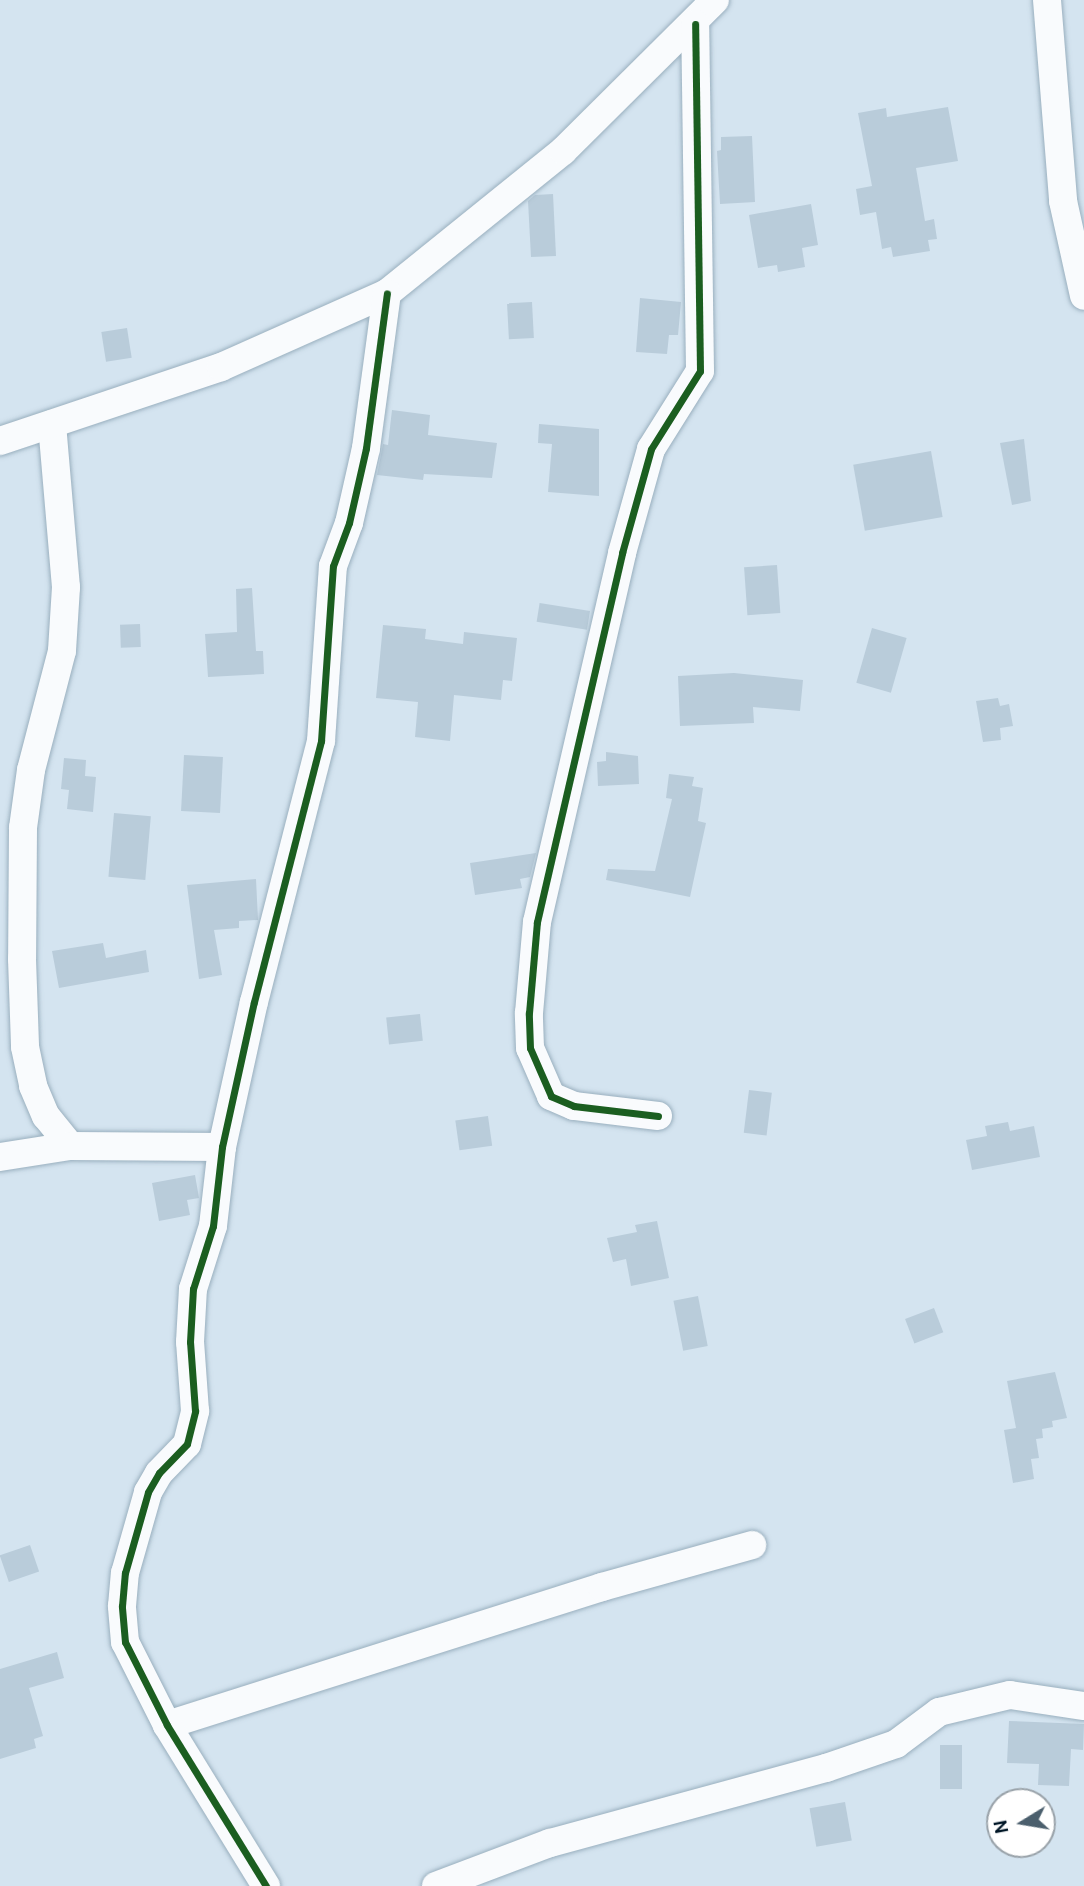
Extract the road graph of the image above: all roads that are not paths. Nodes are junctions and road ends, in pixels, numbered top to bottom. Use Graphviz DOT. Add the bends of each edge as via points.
graph roads {
  1 [pos="715,0"];
  2 [pos="1047,0"];
  3 [pos="695,24"];
  4 [pos="387,293"];
  5 [pos="1084,296"];
  6 [pos="52,424"];
  7 [pos="0,441"];
  8 [pos="658,1116"];
  9 [pos="70,1146"];
  10 [pos="222,1147"];
  11 [pos="0,1157"];
  12 [pos="752,1545"];
  13 [pos="1084,1706"];
  14 [pos="167,1725"];
  15 [pos="266,1886"];
  16 [pos="436,1886"];
  1 -- 3 [label="street"];
  2 -- 5 [label="street" via="1063,201"];
  3 -- 4 [label="street" via="563,151"];
  3 -- 8 [label="street" via="699,371 651,449 622,553 537,922 529,1013 533,1058 551,1096 574,1106"];
  4 -- 6 [label="street" via="221,367"];
  4 -- 10 [label="street" via="366,448 349,523 333,566 321,741"];
  6 -- 7 [label="street"];
  6 -- 9 [label="street" via="66,587 62,651 31,770 23,828 22,959 25,1047 33,1086 46,1116"];
  9 -- 10 [label="street"];
  9 -- 11 [label="street"];
  10 -- 14 [label="street" via="213,1226 191,1307 195,1411 187,1444 148,1492 125,1573 125,1642"];
  12 -- 14 [label="street" via="551,1603"];
  13 -- 16 [label="street" via="1010,1695 939,1712 896,1744 550,1843"];
  14 -- 15 [label="street"];
}
